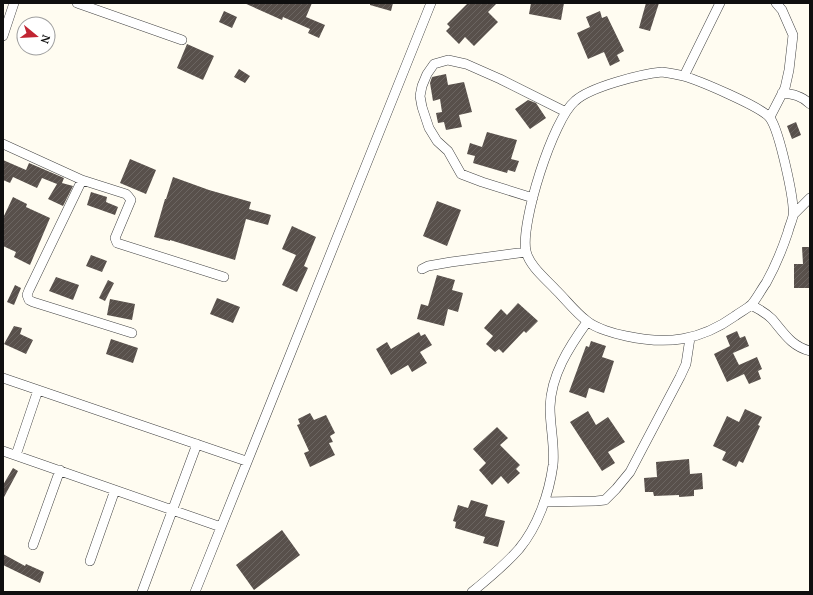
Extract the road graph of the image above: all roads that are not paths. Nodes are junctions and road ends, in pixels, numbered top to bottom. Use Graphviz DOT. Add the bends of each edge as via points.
graph roads {
  1 [pos="14,3"];
  2 [pos="77,3"];
  3 [pos="431,3"];
  4 [pos="720,3"];
  5 [pos="776,3"];
  6 [pos="3,34"];
  7 [pos="182,40"];
  8 [pos="684,76"];
  9 [pos="782,93"];
  10 [pos="810,104"];
  11 [pos="566,112"];
  12 [pos="770,117"];
  13 [pos="3,144"];
  14 [pos="82,180"];
  15 [pos="533,198"];
  16 [pos="810,198"];
  17 [pos="793,216"];
  18 [pos="526,252"];
  19 [pos="422,269"];
  20 [pos="224,276"];
  21 [pos="751,305"];
  22 [pos="587,322"];
  23 [pos="132,333"];
  24 [pos="690,338"];
  25 [pos="810,352"];
  26 [pos="3,378"];
  27 [pos="38,390"];
  28 [pos="197,444"];
  29 [pos="3,451"];
  30 [pos="16,455"];
  31 [pos="246,461"];
  32 [pos="60,470"];
  33 [pos="115,490"];
  34 [pos="544,502"];
  35 [pos="172,510"];
  36 [pos="221,527"];
  37 [pos="33,545"];
  38 [pos="90,561"];
  39 [pos="142,592"];
  40 [pos="195,592"];
  41 [pos="472,592"];
  1 -- 6 [label="street"];
  2 -- 7 [label="street"];
  3 -- 31 [label="street"];
  4 -- 8 [label="street"];
  5 -- 9 [label="street" via="782,10 793,35 789,70"];
  8 -- 11 [label="street" via="655,72 604,86 583,95 573,102"];
  8 -- 12 [label="street" via="734,97"];
  9 -- 10 [label="street" via="797,95"];
  9 -- 12 [label="street"];
  11 -- 15 [label="street" via="555,131"];
  11 -- 15 [label="street" via="466,64 448,60 434,64 422,86 420,96 429,128 436,141 448,151 461,174"];
  12 -- 17 [label="street" via="787,169"];
  13 -- 14 [label="street"];
  14 -- 20 [label="street" via="130,197 116,238 117,243"];
  14 -- 23 [label="street" via="27,295 33,302"];
  15 -- 18 [label="street" via="526,224"];
  16 -- 17 [label="street"];
  17 -- 21 [label="street" via="779,257"];
  18 -- 19 [label="street" via="451,262"];
  18 -- 22 [label="street" via="535,268"];
  21 -- 24 [label="street" via="724,324"];
  21 -- 25 [label="street" via="771,318 800,349"];
  22 -- 24 [label="street" via="631,337 654,340"];
  22 -- 34 [label="street" via="566,354 553,390 550,406 553,464"];
  24 -- 34 [label="street" via="686,364 680,377 630,472 613,493 605,500"];
  26 -- 27 [label="street"];
  27 -- 28 [label="street"];
  27 -- 30 [label="street"];
  28 -- 31 [label="street"];
  28 -- 35 [label="street"];
  29 -- 30 [label="street"];
  30 -- 32 [label="street"];
  31 -- 36 [label="street"];
  32 -- 33 [label="street"];
  32 -- 37 [label="street"];
  33 -- 35 [label="street"];
  33 -- 38 [label="street"];
  34 -- 41 [label="street" via="519,548 496,573"];
  35 -- 36 [label="street"];
  35 -- 39 [label="street"];
  36 -- 40 [label="street"];
}
